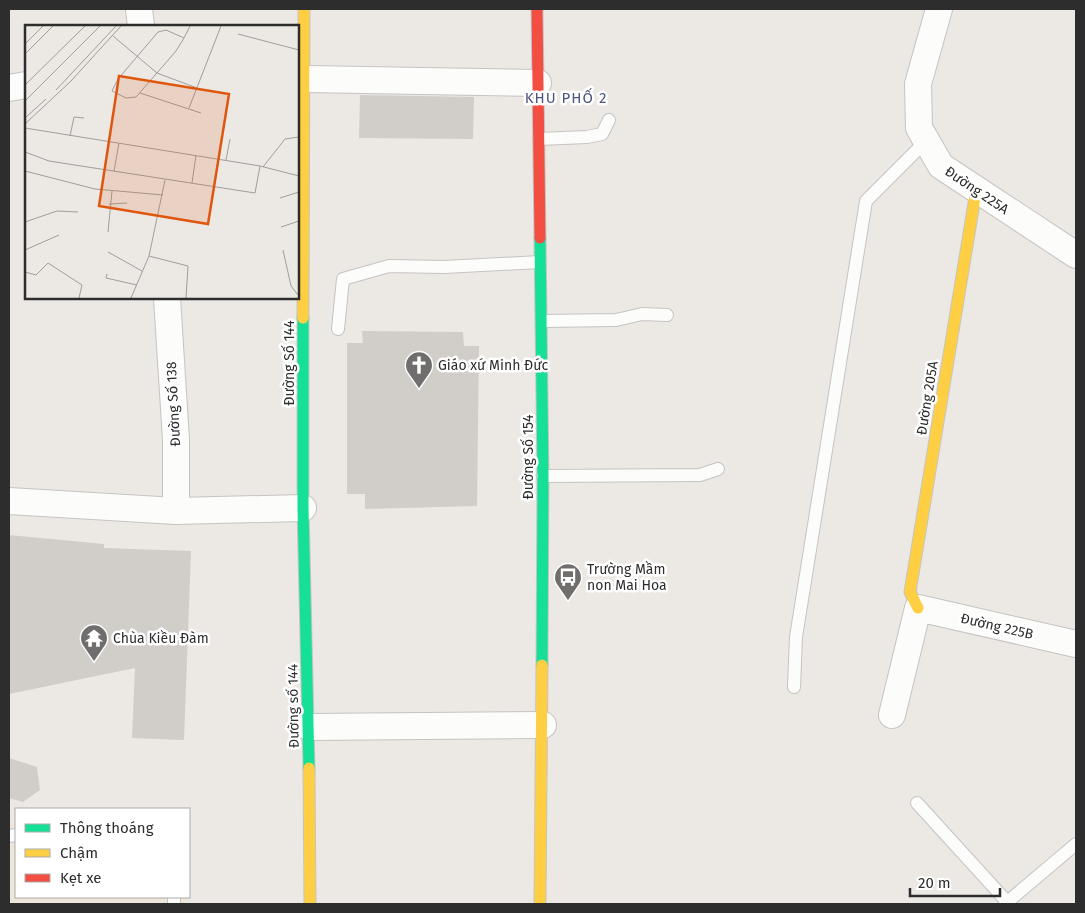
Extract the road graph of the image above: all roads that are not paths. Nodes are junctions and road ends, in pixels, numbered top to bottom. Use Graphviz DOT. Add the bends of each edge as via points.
graph roads {
  1 [pos="140,9"];
  2 [pos="304,9"];
  3 [pos="537,9"];
  4 [pos="939,9"];
  5 [pos="141,25"];
  6 [pos="306,79"];
  7 [pos="538,83"];
  8 [pos="25,86"];
  9 [pos="9,88"];
  10 [pos="609,120"];
  11 [pos="539,138"];
  12 [pos="926,141"];
  13 [pos="976,191"];
  14 [pos="1076,255"];
  15 [pos="540,262"];
  16 [pos="167,299"];
  17 [pos="667,314"];
  18 [pos="542,321"];
  19 [pos="338,329"];
  20 [pos="718,469"];
  21 [pos="543,476"];
  22 [pos="9,501"];
  23 [pos="303,508"];
  24 [pos="176,511"];
  25 [pos="918,608"];
  26 [pos="1076,644"];
  27 [pos="794,687"];
  28 [pos="892,714"];
  29 [pos="543,725"];
  30 [pos="309,728"];
  31 [pos="917,803"];
  32 [pos="1076,844"];
  33 [pos="310,904"];
  34 [pos="540,904"];
  35 [pos="1007,904"];
  1 -- 5 [label="street"];
  2 -- 6 [label="street, Đường Số 144"];
  3 -- 7 [label="street, Đường Số 154"];
  4 -- 12 [label="street, Đường 225A" via="918,84 919,128"];
  6 -- 7 [label="street"];
  6 -- 23 [label="street, Đường Số 144"];
  7 -- 11 [label="street, Đường Số 154"];
  8 -- 9 [label="street"];
  10 -- 11 [label="lane" via="602,134 587,138"];
  11 -- 15 [label="street, Đường Số 154"];
  12 -- 13 [label="street, Đường 225A" via="941,166"];
  12 -- 27 [label="lane" via="866,201 796,637"];
  13 -- 14 [label="street, Đường 225A"];
  13 -- 25 [label="street, Đường 205A" via="910,592"];
  15 -- 18 [label="street, Đường Số 154"];
  15 -- 19 [label="lane" via="389,266 362,272 343,279"];
  16 -- 24 [label="street, Đường Số 138" via="176,440"];
  17 -- 18 [label="lane" via="642,314 616,320"];
  18 -- 21 [label="street, Đường Số 154"];
  20 -- 21 [label="lane" via="700,475"];
  21 -- 29 [label="street, Đường Số 154"];
  22 -- 24 [label="street"];
  23 -- 24 [label="street"];
  23 -- 30 [label="street, Đường số 144"];
  25 -- 26 [label="street, Đường 225B"];
  25 -- 28 [label="street"];
  29 -- 30 [label="street"];
  29 -- 34 [label="street, Đường Số 154"];
  30 -- 33 [label="street, Đường số 144"];
  31 -- 35 [label="lane"];
  32 -- 35 [label="lane"];
}
